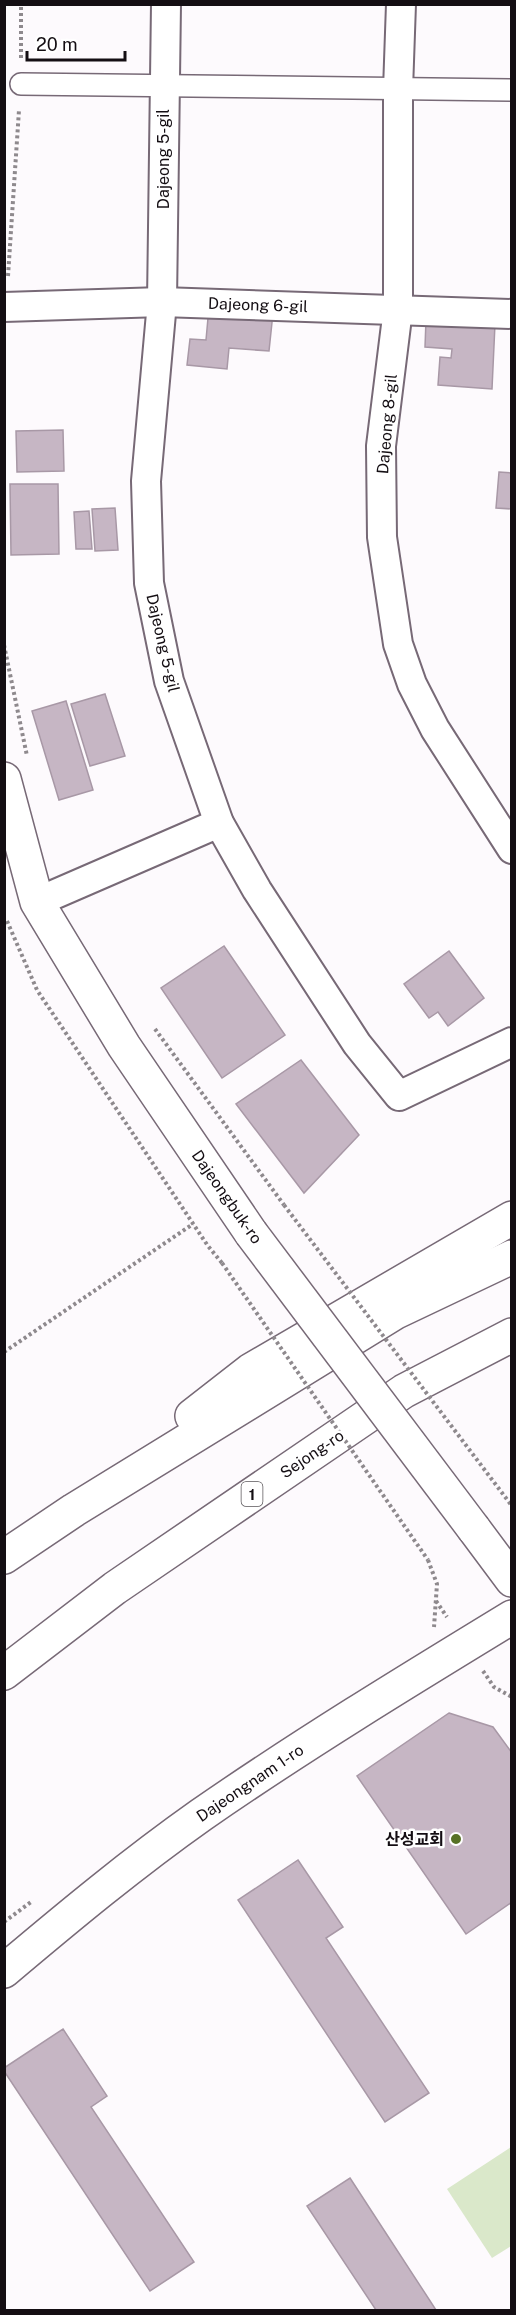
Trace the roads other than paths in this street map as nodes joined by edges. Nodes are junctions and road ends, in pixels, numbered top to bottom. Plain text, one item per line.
1 (166, 4) edge
2 (401, 4) edge
3 (21, 84) road end
4 (164, 87) junction
5 (398, 90) junction
6 (512, 90) edge
7 (162, 302) junction
8 (6, 307) edge
9 (398, 309) junction
10 (512, 314) edge
11 (17, 771) edge
12 (219, 823) junction
13 (512, 849) edge
14 (37, 902) junction
15 (512, 1042) edge
16 (512, 1218) edge
17 (512, 1257) edge
18 (512, 1335) edge
19 (512, 1353) edge
20 (404, 1391) junction
21 (74, 1510) junction
22 (4, 1557) edge
23 (512, 1580) edge
24 (512, 1617) edge
25 (4, 1673) edge
26 (4, 1971) edge

1 - 4 street, Dajeong 5-gil
2 - 5 street, Dajeong 8-gil
3 - 4 street
4 - 5 street
4 - 7 street, Dajeong 5-gil
5 - 6 street
5 - 9 street, Dajeong 8-gil
7 - 8 street, Dajeong 6-gil
7 - 9 street, Dajeong 6-gil
7 - 12 street, Dajeong 5-gil
9 - 10 street, Dajeong 6-gil
9 - 13 street, Dajeong 8-gil
11 - 14 main road, Dajeongbuk-ro
12 - 14 street
12 - 15 street, Dajeong 5-gil
14 - 23 main road, Dajeongbuk-ro, bridge
16 - 21 main road
17 - 21 main road
18 - 20 main road, Sejong-ro / 1
19 - 20 main road
20 - 25 main road, Sejong-ro / 1
21 - 22 main road
24 - 26 main road, Dajeongnam 1-ro

